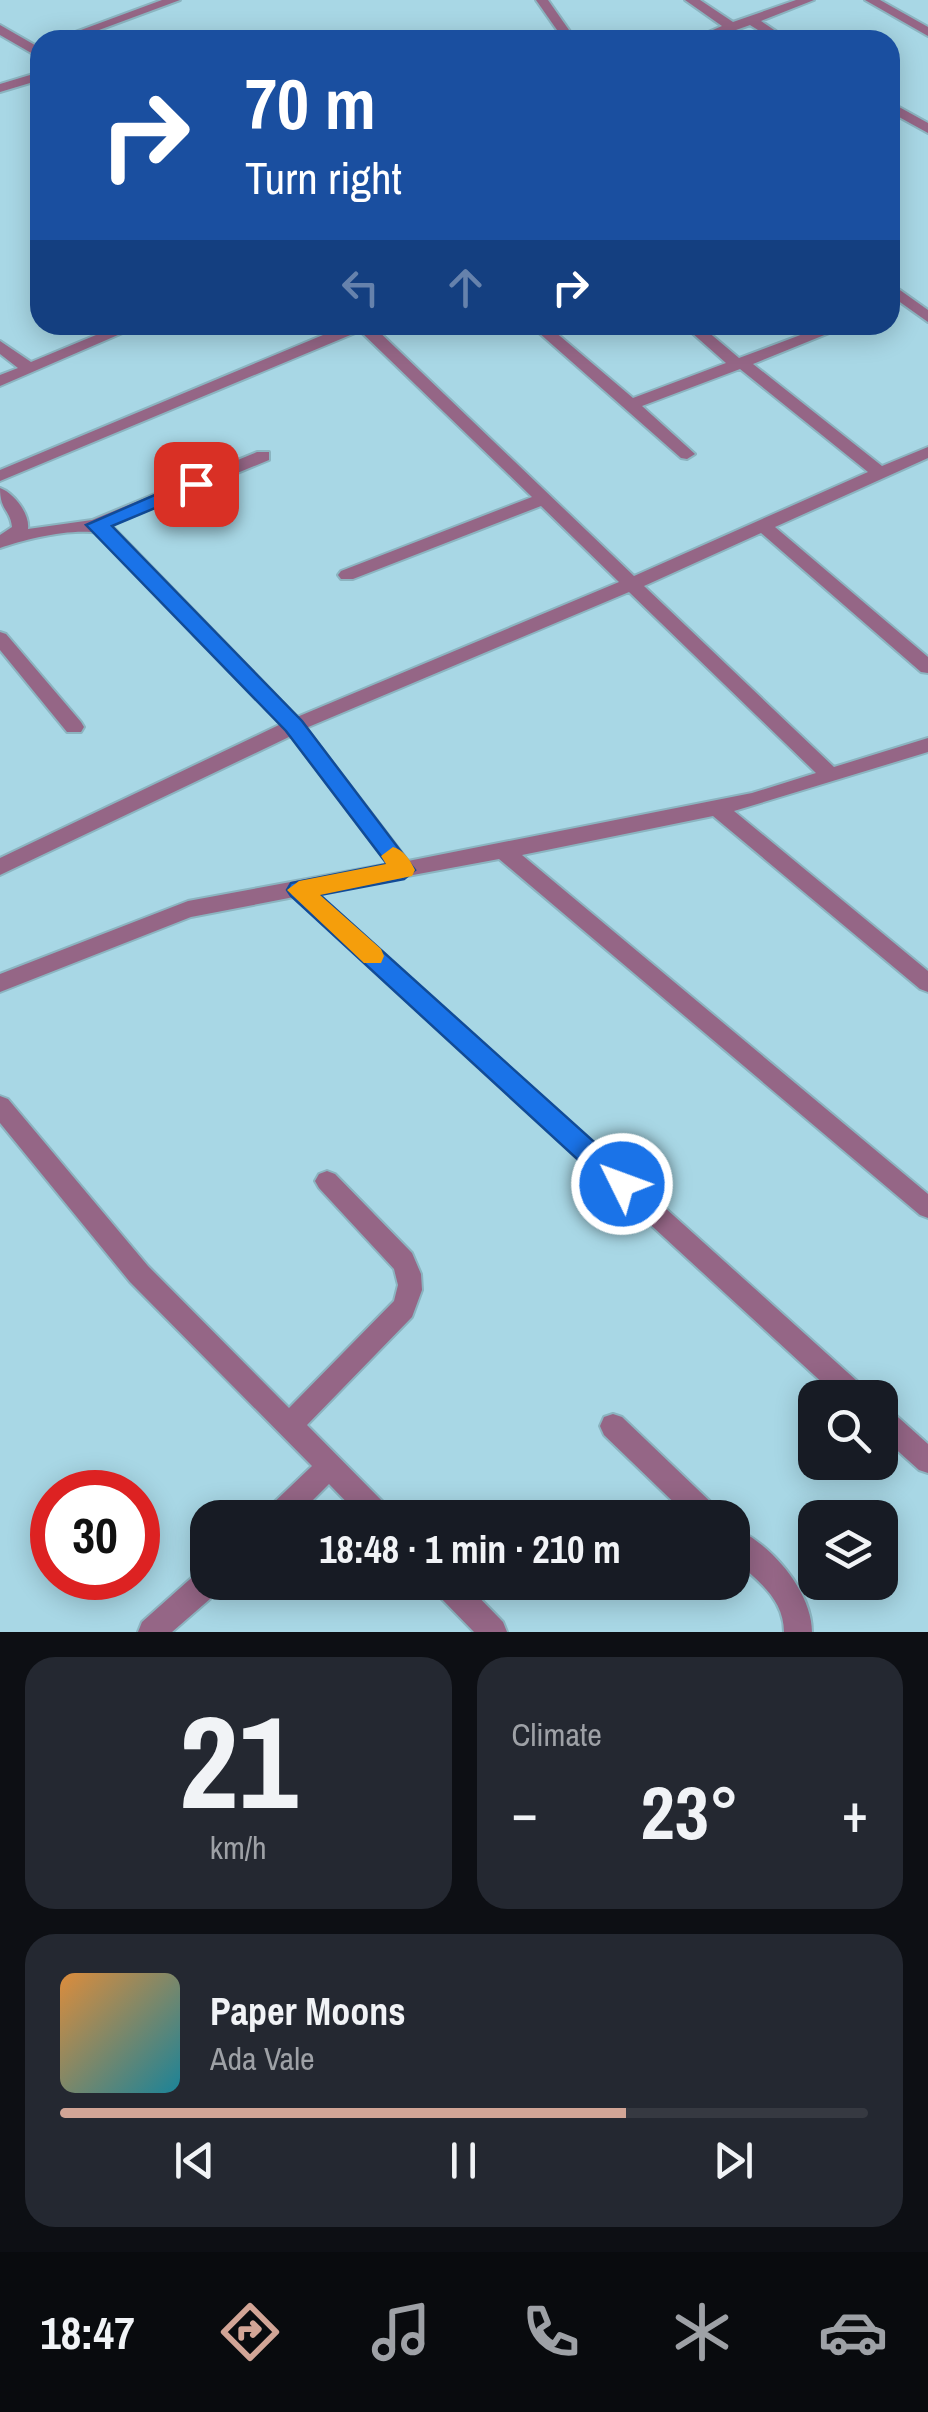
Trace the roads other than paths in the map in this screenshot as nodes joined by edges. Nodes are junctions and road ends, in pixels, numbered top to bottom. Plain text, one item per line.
1 (174, 0) edge
2 (542, 0) edge
3 (690, 0) edge
4 (808, 0) edge
5 (871, 0) edge
6 (148, 4) edge
7 (751, 20) junction
8 (732, 27) junction
9 (0, 28) edge
10 (84, 30) edge
11 (563, 30) edge
12 (724, 30) edge
13 (768, 30) edge
14 (928, 32) edge
15 (30, 45) edge
16 (30, 79) edge
17 (0, 88) edge
18 (900, 112) edge
19 (926, 126) edge
20 (900, 304) edge
21 (928, 317) edge
22 (110, 335) edge
23 (337, 335) edge
24 (372, 335) edge
25 (549, 335) edge
26 (704, 335) edge
27 (815, 335) edge
28 (0, 346) edge
29 (740, 364) junction
30 (29, 370) junction
31 (0, 381) edge
32 (630, 406) junction
33 (928, 452) edge
34 (686, 454) dead end
35 (262, 456) dead end
36 (880, 474) junction
37 (0, 476) edge
38 (0, 494) edge
39 (543, 498) junction
40 (96, 525) junction
41 (763, 526) junction
42 (8, 538) edge
43 (346, 574) dead end
44 (632, 584) junction
45 (0, 638) edge
46 (928, 667) edge
47 (294, 726) junction
48 (74, 727) dead end
49 (926, 749) edge
50 (831, 776) junction
51 (717, 808) junction
52 (504, 851) junction
53 (0, 867) edge
54 (404, 870) junction
55 (299, 890) junction
56 (0, 983) edge
57 (928, 983) edge
58 (0, 1106) edge
59 (327, 1180) dead end
60 (928, 1208) edge
61 (838, 1380) edge
62 (290, 1425) junction
63 (613, 1426) dead end
64 (898, 1434) edge
65 (928, 1462) edge
66 (330, 1466) junction
67 (295, 1500) edge
68 (363, 1500) edge
69 (690, 1500) edge
70 (750, 1557) edge
71 (190, 1598) edge
72 (462, 1600) edge
73 (152, 1632) edge
74 (493, 1632) edge
75 (798, 1632) edge

1 - 6 street
2 - 11 street
3 - 8 street
4 - 7 street
5 - 14 street
6 - 10 street
7 - 8 street
7 - 13 street
8 - 12 street
9 - 15 street
16 - 17 street
18 - 19 street
20 - 21 street
22 - 30 street
23 - 37 street
24 - 39 street
25 - 32 street
26 - 29 street
27 - 29 street
28 - 30 street
29 - 32 street
29 - 36 street
30 - 31 street
32 - 34 street
33 - 36 street
35 - 40 street
36 - 41 street
38 - 42 street
39 - 43 street
39 - 44 street
40 - 42 street
40 - 47 street
41 - 44 street
41 - 46 street
44 - 47 street
44 - 50 street
45 - 48 street
47 - 53 street
47 - 54 street
49 - 50 street
50 - 51 street
51 - 52 street
51 - 57 street
52 - 54 street
52 - 60 street
54 - 55 street
55 - 56 street
55 - 61 street
58 - 62 street
59 - 62 street
62 - 66 street
63 - 69 street
64 - 65 street
66 - 67 street
66 - 68 street
70 - 75 street
71 - 73 street
72 - 74 street

